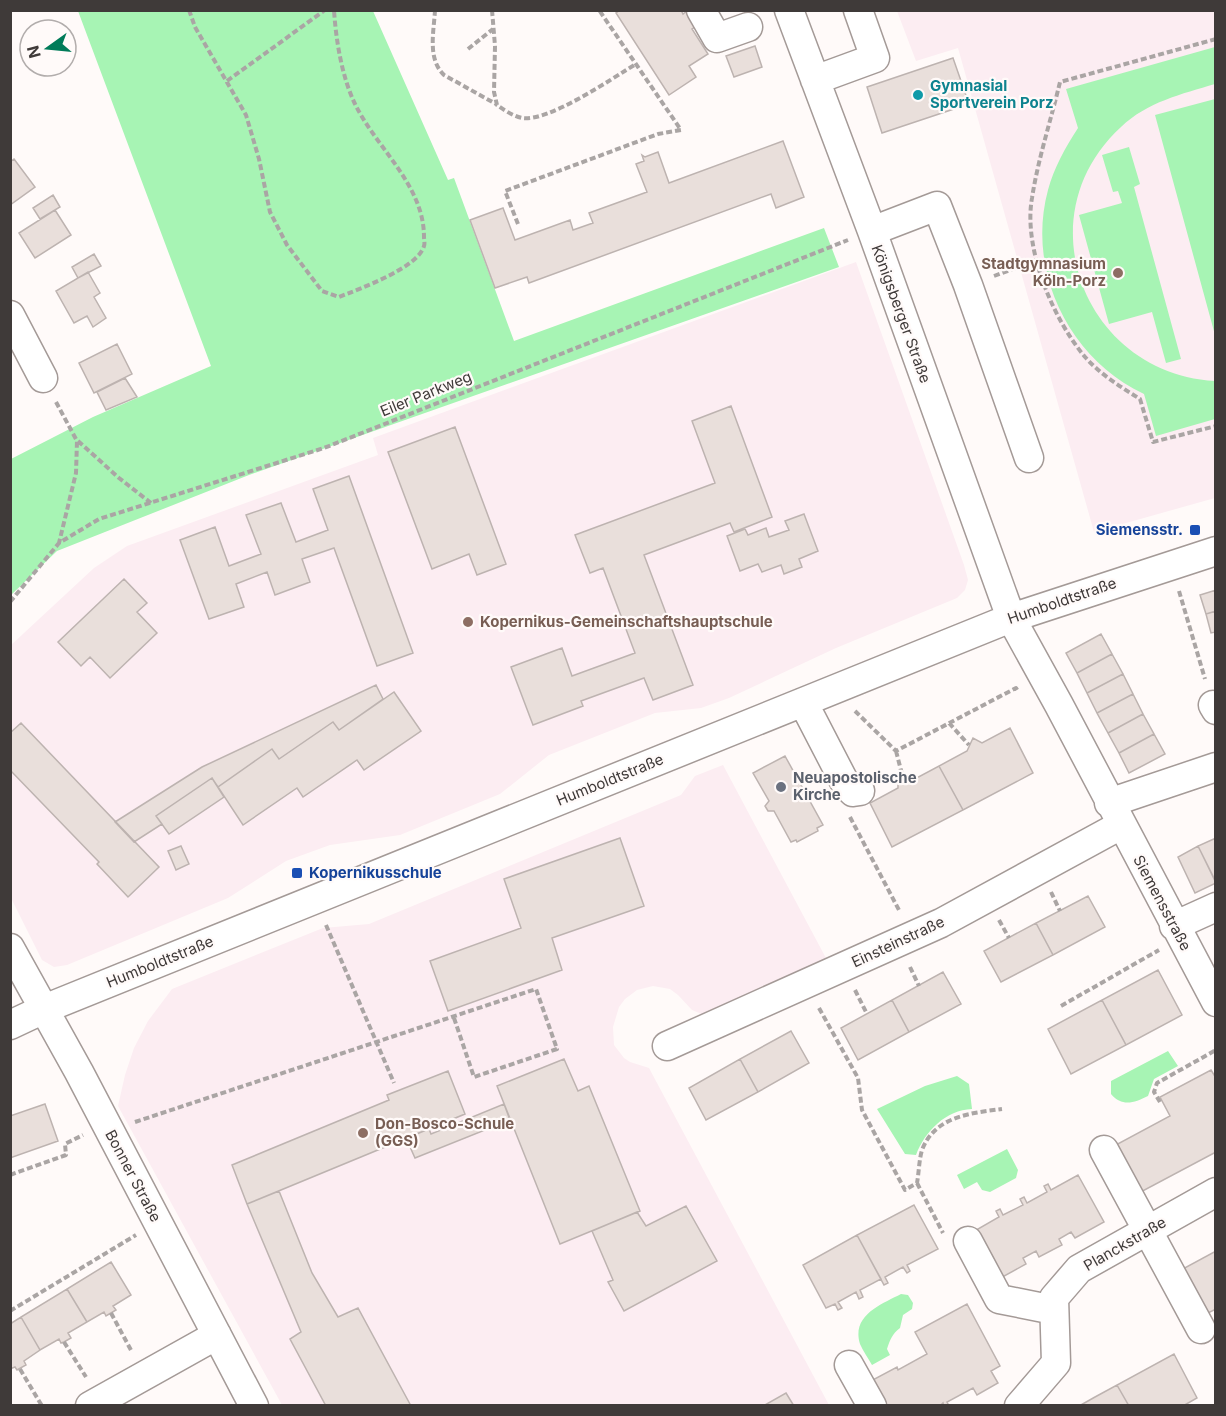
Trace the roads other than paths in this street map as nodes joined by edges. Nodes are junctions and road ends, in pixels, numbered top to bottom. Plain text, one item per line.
1 (701, 10) edge
2 (789, 10) edge
3 (858, 10) edge
4 (748, 27) dead end
5 (815, 80) junction
6 (872, 231) junction
7 (10, 315) edge
8 (43, 378) road end
9 (1029, 458) dead end
10 (1215, 551) edge
11 (1011, 618) junction
12 (802, 702) junction
13 (1215, 767) edge
14 (853, 800) road end
15 (1115, 814) junction
16 (1215, 907) edge
17 (1178, 932) junction
18 (10, 948) edge
19 (1215, 1002) edge
20 (45, 1008) junction
21 (10, 1024) edge
22 (667, 1046) dead end
23 (1104, 1150) dead end
24 (1215, 1192) edge
25 (1148, 1231) junction
26 (968, 1241) dead end
27 (1054, 1310) junction
28 (1201, 1329) dead end
29 (217, 1335) junction
30 (849, 1365) dead end
31 (1034, 1399) edge
32 (95, 1403) edge
33 (254, 1406) edge
34 (872, 1406) edge

1 - 4 street
2 - 5 street, Königsberger Straße
3 - 5 street
5 - 6 street, Königsberger Straße
6 - 9 street
6 - 11 street, Königsberger Straße
7 - 8 street
10 - 11 street, Humboldtstraße
11 - 12 street, Humboldtstraße
11 - 15 street, Siemensstraße
12 - 14 street
12 - 20 street, Humboldtstraße
13 - 15 street
15 - 17 street, Siemensstraße
15 - 22 street, Einsteinstraße
16 - 17 street
17 - 19 street, Siemensstraße
18 - 20 street, Bonner Straße
20 - 21 street, Humboldtstraße
20 - 29 street, Bonner Straße
23 - 25 street
24 - 25 street, Planckstraße
25 - 27 street, Planckstraße
25 - 28 street
26 - 27 street
27 - 31 street, Planckstraße
29 - 32 street
29 - 33 street, Bonner Straße
30 - 34 street

